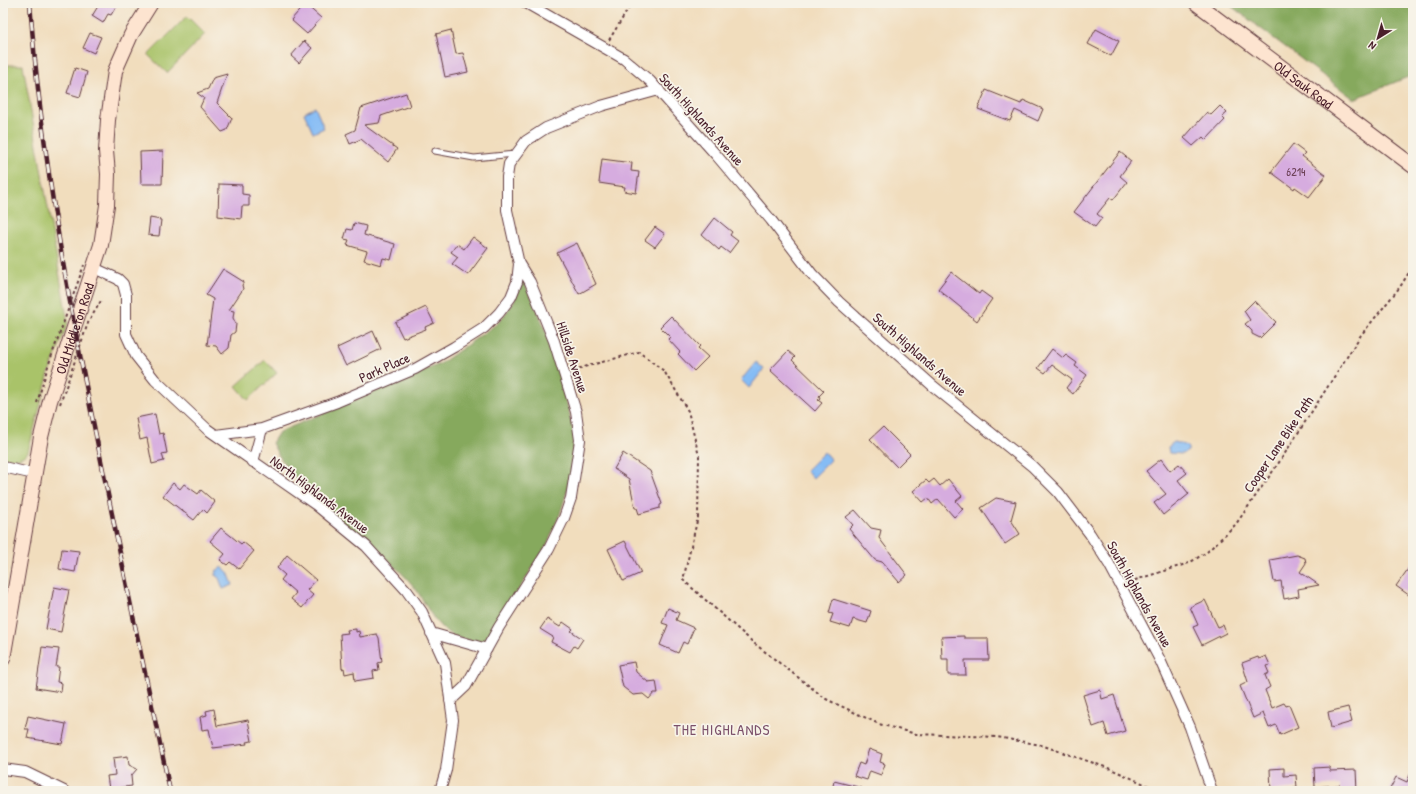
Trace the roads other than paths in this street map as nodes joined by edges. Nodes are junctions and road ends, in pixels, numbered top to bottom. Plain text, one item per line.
1 (152, 3) edge
2 (526, 3) edge
3 (1196, 3) edge
4 (659, 90) junction
5 (436, 151) dead end
6 (516, 154) junction
7 (1413, 166) edge
8 (519, 264) junction
9 (89, 266) junction
10 (262, 429) junction
11 (216, 435) junction
12 (253, 462) junction
13 (3, 467) edge
14 (34, 474) junction
15 (431, 633) junction
16 (487, 649) junction
17 (3, 659) edge
18 (450, 702) junction
19 (3, 768) edge
20 (64, 791) edge
21 (440, 791) edge
22 (1212, 791) edge

1 - 9 street, Old Middleton Road
2 - 4 street, South Highlands Avenue
3 - 7 street, Old Sauk Road
4 - 6 street, Hillside Avenue
4 - 22 street, South Highlands Avenue
5 - 6 lane
6 - 8 street, Hillside Avenue
8 - 10 street, Park Place
8 - 16 street, Hillside Avenue
9 - 11 street, North Highlands Avenue
9 - 14 street, Old Middleton Road
10 - 11 street, Park Place
10 - 12 street
11 - 12 street, North Highlands Avenue
12 - 15 street, North Highlands Avenue
13 - 14 street
14 - 17 street, Old Middleton Road
15 - 16 street
15 - 18 street, North Highlands Avenue
16 - 18 street, Hillside Avenue
18 - 21 street, North Highlands Avenue
19 - 20 street

